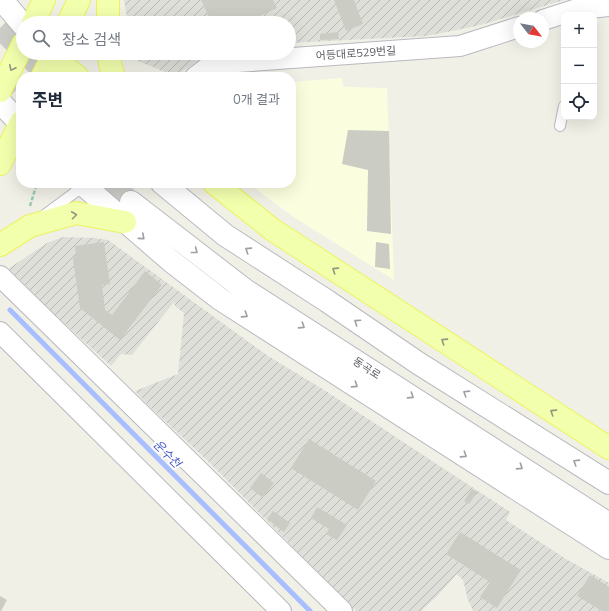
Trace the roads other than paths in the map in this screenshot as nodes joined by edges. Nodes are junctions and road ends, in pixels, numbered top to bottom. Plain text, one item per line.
1 (2, 0) edge
2 (44, 0) edge
3 (79, 0) edge
4 (108, 0) edge
5 (609, 6) edge
6 (574, 12) edge
7 (561, 15) edge
8 (36, 16) edge
9 (71, 16) edge
10 (108, 16) edge
11 (16, 17) edge
12 (549, 18) edge
13 (513, 29) edge
14 (16, 58) edge
15 (296, 58) edge
16 (49, 60) edge
17 (59, 60) edge
18 (110, 60) edge
19 (265, 60) edge
20 (44, 72) edge
21 (72, 72) edge
22 (112, 72) edge
23 (202, 72) edge
24 (0, 91) edge
25 (0, 102) edge
26 (16, 119) edge
27 (561, 120) edge
28 (560, 126) dead end
29 (16, 134) edge
30 (0, 164) edge
31 (78, 188) edge
32 (90, 188) edge
33 (168, 188) edge
34 (220, 188) edge
35 (128, 212) junction
36 (30, 218) junction
37 (0, 245) edge
38 (0, 276) edge
39 (0, 332) edge
40 (609, 448) edge
41 (609, 483) edge
42 (609, 524) edge
43 (609, 548) edge
44 (281, 611) edge
45 (342, 611) edge

1 - 11 main road
2 - 8 main road
3 - 9 main road
4 - 10 main road
5 - 6 street
7 - 12 street
13 - 15 street, 어등대로529번길
14 -> 24 main road
16 - 20 main road
17 - 21 main road
18 - 22 main road
19 - 23 street, 어등대로529번길
25 - 26 main road
27 - 28 lane
29 - 30 main road
31 - 36 lane
32 - 35 main road
41 -> 33 main road
40 -> 34 main road
36 -> 35 main road
35 -> 42 main road, 동곡로
35 -> 43 main road
36 - 37 main road
38 - 45 street
39 - 44 street

